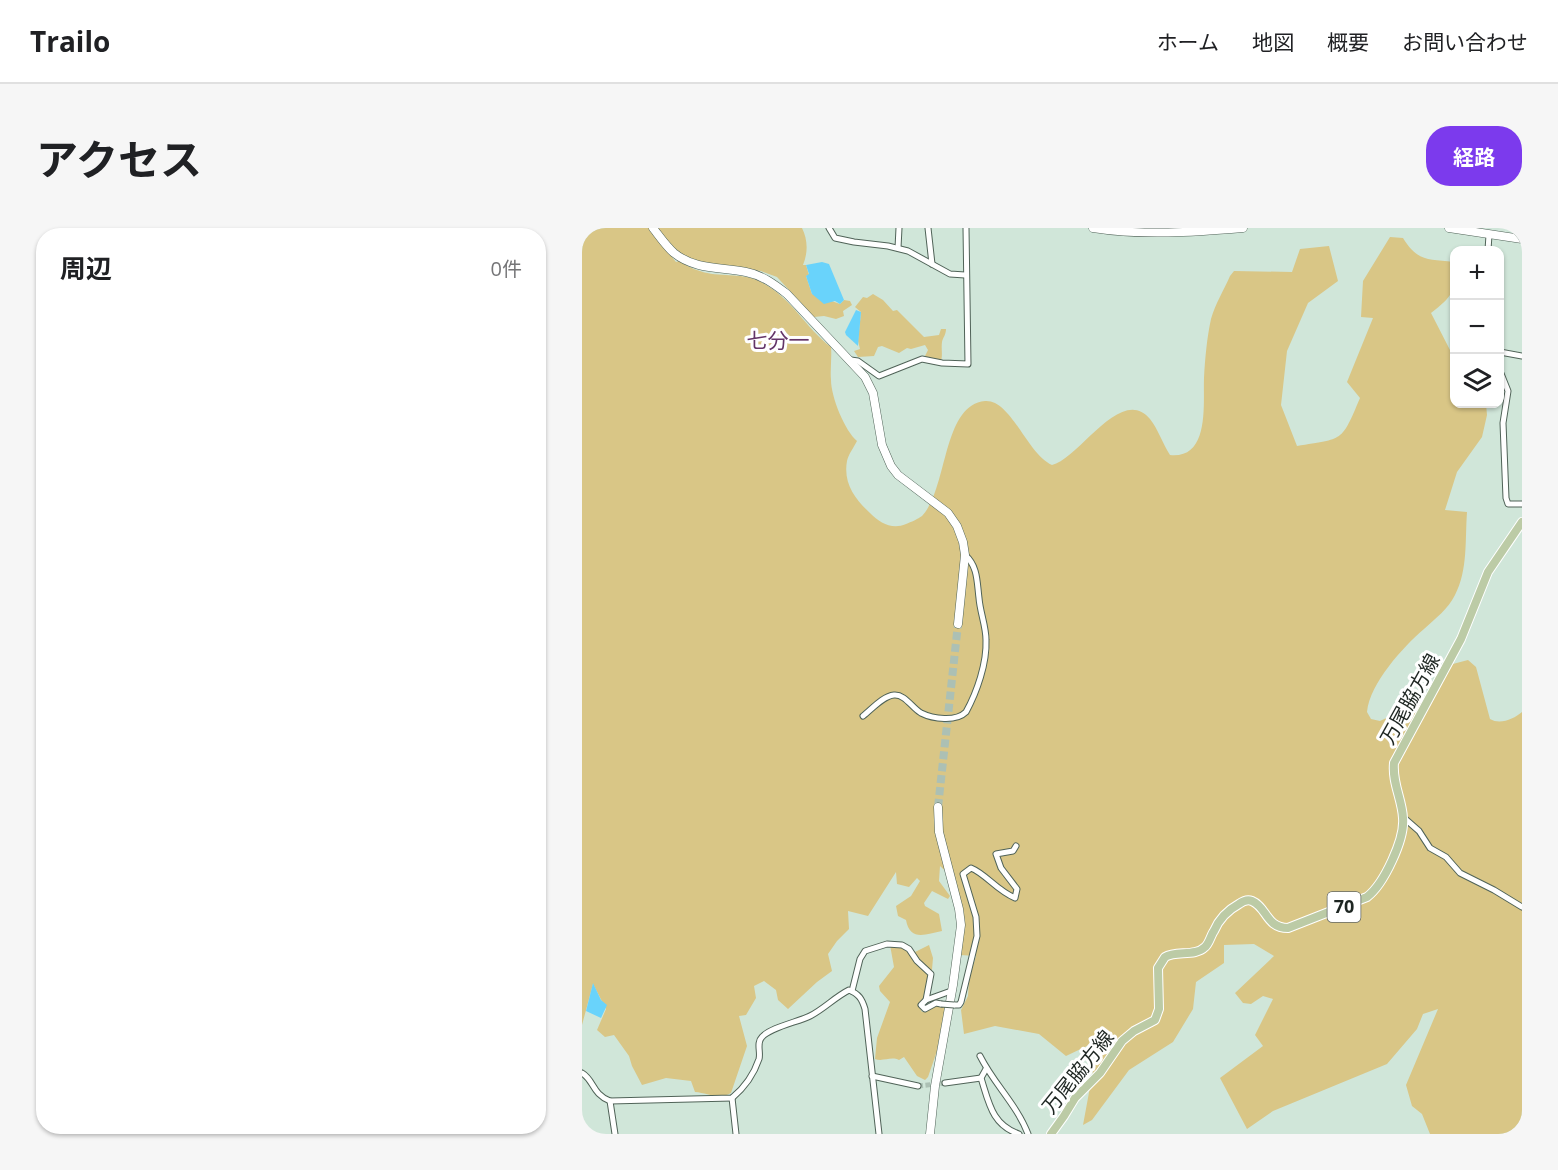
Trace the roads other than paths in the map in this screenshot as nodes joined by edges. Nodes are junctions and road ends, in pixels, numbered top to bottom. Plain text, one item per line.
1 (653, 228) edge
2 (829, 228) edge
3 (899, 228) edge
4 (928, 228) edge
5 (966, 228) edge
6 (1093, 228) edge
7 (1241, 228) edge
8 (1449, 228) edge
9 (1489, 234) junction
10 (1522, 239) edge
11 (1488, 246) edge
12 (898, 248) junction
13 (932, 264) junction
14 (965, 275) junction
15 (1504, 353) edge
16 (1522, 356) edge
17 (851, 360) junction
18 (1504, 382) edge
19 (1522, 504) edge
20 (1522, 522) edge
21 (966, 555) junction
22 (958, 624) tunnel mouth
23 (863, 716) dead end
24 (938, 807) tunnel mouth
25 (1404, 817) junction
26 (1016, 846) dead end
27 (1522, 907) edge
28 (852, 991) junction
29 (951, 991) junction
30 (926, 1000) junction
31 (980, 1056) dead end
32 (986, 1069) junction
33 (582, 1073) edge
34 (872, 1076) junction
35 (981, 1078) junction
36 (945, 1083) tunnel mouth
37 (918, 1086) tunnel mouth
38 (732, 1098) junction
39 (610, 1101) junction
40 (615, 1134) edge
41 (736, 1134) edge
42 (879, 1134) edge
43 (930, 1134) edge
44 (1019, 1134) edge
45 (1028, 1134) edge
46 (1051, 1134) edge

1 - 17 street
2 - 12 street
3 - 12 street
4 - 13 street
5 - 14 street
6 - 7 street
8 - 9 street
9 - 10 street
9 - 11 street
12 - 13 street
13 - 14 street
14 - 17 street
15 - 16 street
17 - 21 street
18 - 19 street
20 - 25 main road, 万尾脇方線 / 70
21 - 22 street
21 - 23 street
24 - 29 street
25 - 27 street
25 - 46 main road, 万尾脇方線 / 70
26 - 30 street, bridge
28 - 30 street
28 - 34 street
28 - 38 street
29 - 30 street
29 - 43 street
31 - 32 street
32 - 35 street
32 - 45 street
33 - 39 street
34 - 37 street
34 - 42 street
35 - 36 street
35 - 44 street
38 - 39 street
38 - 41 street
39 - 40 street

